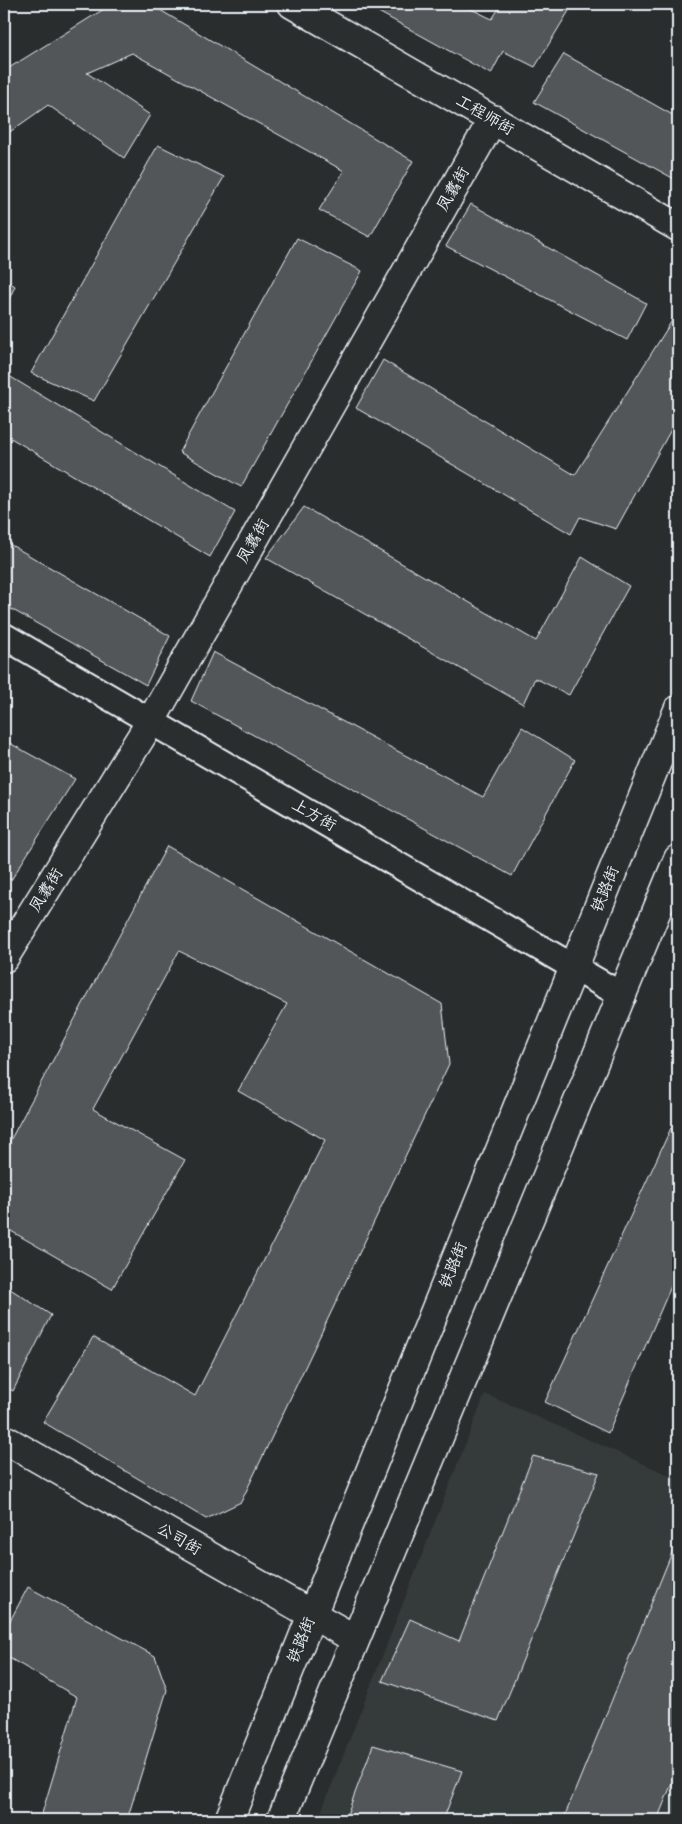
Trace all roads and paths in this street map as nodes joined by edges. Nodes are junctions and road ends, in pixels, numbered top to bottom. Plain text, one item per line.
1 (292, 4) edge
2 (493, 119) junction
3 (678, 227) edge
4 (4, 636) edge
5 (678, 710) edge
6 (151, 721) junction
7 (678, 859) edge
8 (4, 958) edge
9 (574, 967) junction
10 (623, 996) junction
11 (4, 1439) edge
12 (312, 1614) junction
13 (355, 1639) junction
14 (229, 1820) edge
15 (281, 1820) edge

1 - 2 main road, 工程师街
2 - 3 main road, 工程师街
2 - 6 main road, 凤翥街
4 - 6 street, 上方街
5 - 9 main road, 铁路街
6 - 8 main road, 凤翥街
6 - 9 street, 上方街
7 - 10 main road
9 - 10 street, 上方街
9 - 12 main road, 铁路街
10 - 13 main road
11 - 12 main road, 公司街
12 - 13 main road, 公司街
12 - 14 main road, 铁路街
13 - 15 main road

